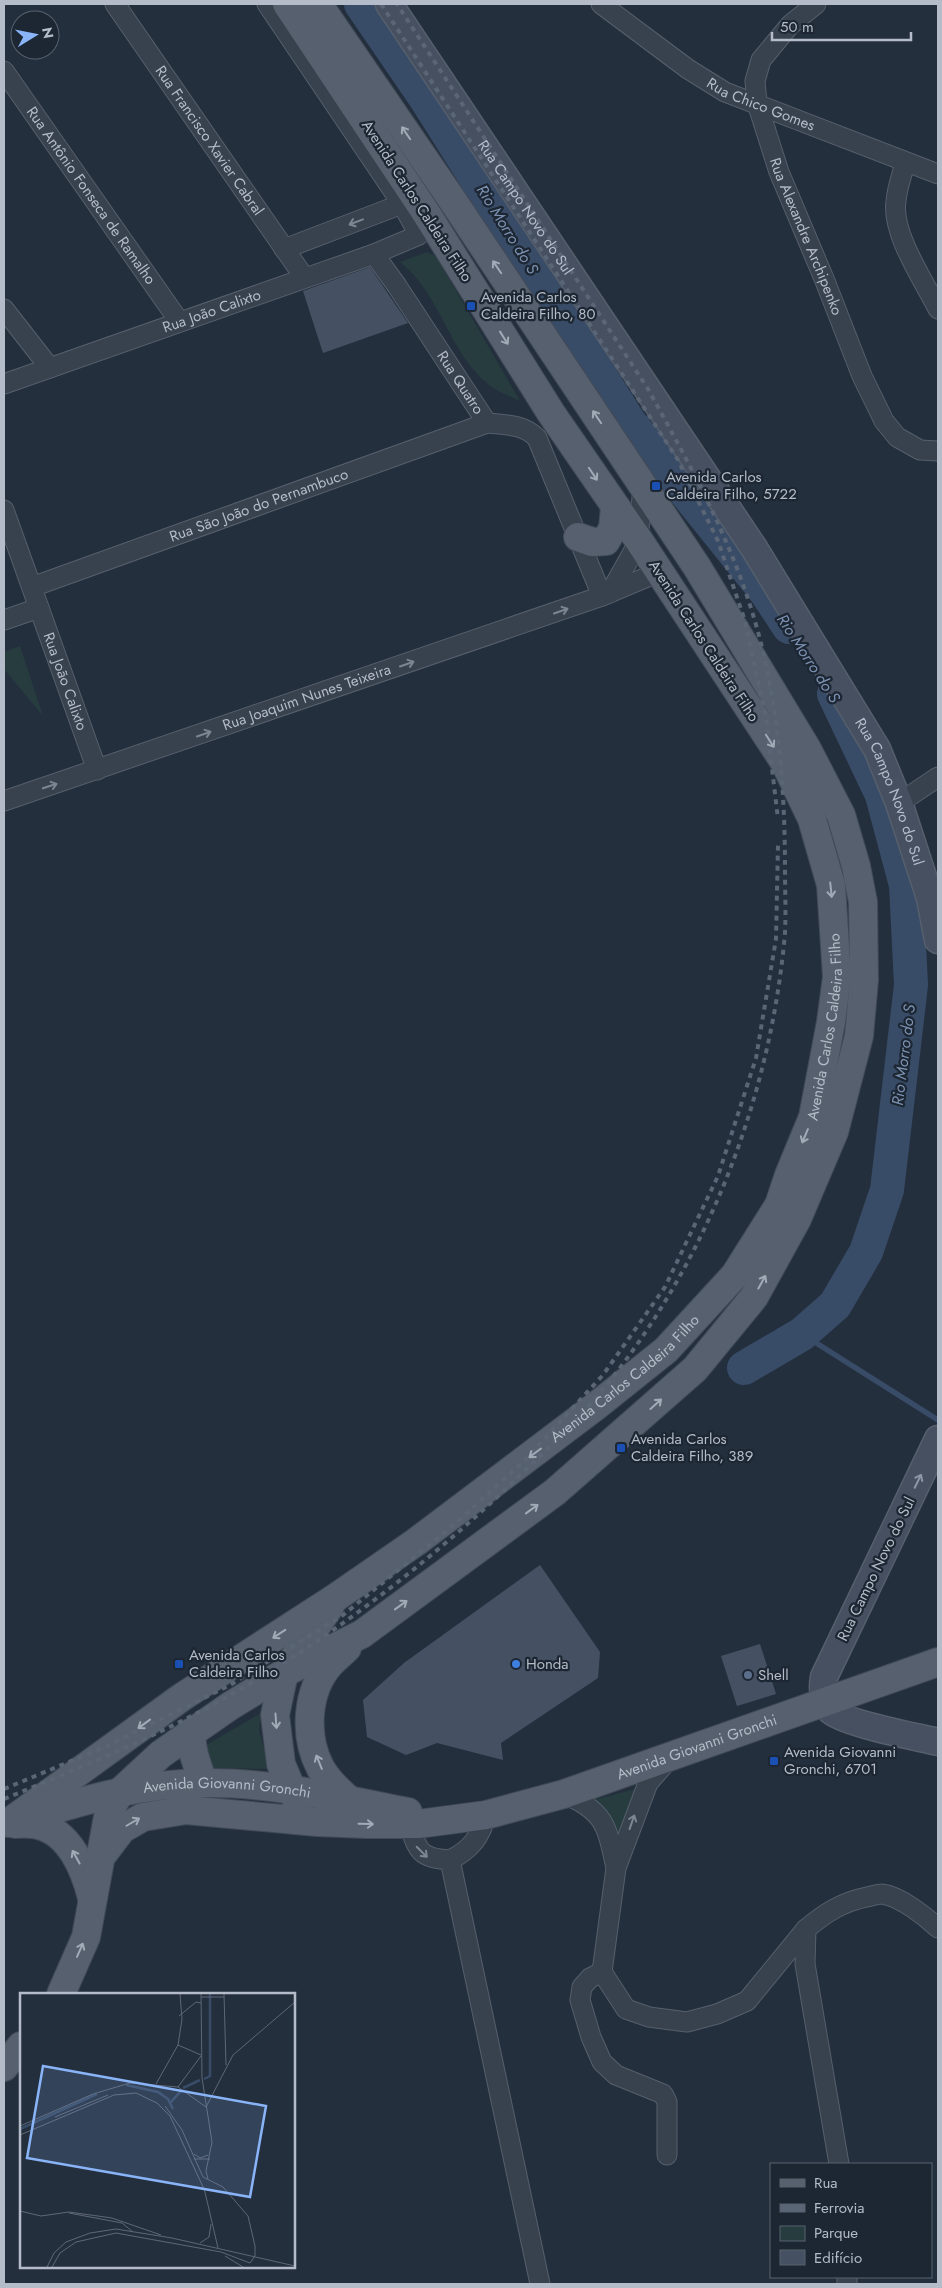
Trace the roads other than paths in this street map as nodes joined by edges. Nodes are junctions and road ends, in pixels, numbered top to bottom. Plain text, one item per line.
1 (115, 4) edge
2 (267, 4) edge
3 (287, 4) edge
4 (318, 4) edge
5 (389, 4) edge
6 (601, 4) edge
7 (816, 4) edge
8 (4, 71) edge
9 (757, 103) junction
10 (905, 163) junction
11 (938, 174) edge
12 (402, 204) junction
13 (284, 250) junction
14 (374, 254) junction
15 (304, 277) junction
16 (4, 309) edge
17 (938, 309) edge
18 (179, 322) junction
19 (50, 368) junction
20 (4, 384) edge
21 (487, 423) junction
22 (938, 451) edge
23 (643, 487) junction
24 (616, 507) junction
25 (4, 510) edge
26 (578, 537) junction
27 (638, 539) junction
28 (659, 572) junction
29 (32, 588) junction
30 (606, 595) junction
31 (39, 608) junction
32 (4, 620) edge
33 (97, 770) junction
34 (938, 777) edge
35 (4, 802) edge
36 (899, 803) junction
37 (938, 940) edge
38 (938, 1439) edge
39 (334, 1598) junction
40 (362, 1634) junction
41 (938, 1662) edge
42 (284, 1673) junction
43 (824, 1700) junction
44 (190, 1732) junction
45 (938, 1742) edge
46 (672, 1756) junction
47 (203, 1783) junction
48 (292, 1790) junction
49 (121, 1791) junction
50 (564, 1794) junction
51 (348, 1800) junction
52 (486, 1815) junction
53 (454, 1819) junction
54 (317, 1822) junction
55 (6, 1824) edge
56 (408, 1824) junction
57 (100, 1858) junction
58 (450, 1860) junction
59 (616, 1868) junction
60 (93, 1902) junction
61 (938, 1928) edge
62 (806, 1929) junction
63 (602, 1972) junction
64 (61, 1993) edge
65 (20, 2047) edge
66 (4, 2067) edge
67 (667, 2155) dead end
68 (839, 2163) edge
69 (540, 2284) edge

1 - 13 street, Rua Francisco Xavier Cabral
2 - 12 street
3 -> 24 main road, Avenida Carlos Caldeira Filho
23 -> 4 main road, Avenida Carlos Caldeira Filho
5 - 36 street, Rua Campo Novo do Sul
6 - 9 street, Rua Chico Gomes
7 - 9 street, Rua Alexandre Archipenko
8 - 18 street, Rua Antônio Fonseca de Ramalho
9 - 10 street, Rua Chico Gomes
9 - 22 street, Rua Alexandre Archipenko
10 - 11 street, Rua Chico Gomes
10 - 17 street
12 -> 13 street
12 - 14 street, Rua João Calixto
13 - 15 street, Rua Francisco Xavier Cabral
14 - 15 street, Rua João Calixto
14 - 21 street, Rua Quatro
15 - 18 street, Rua João Calixto
16 - 19 street
18 - 19 street, Rua João Calixto
19 - 20 street, Rua João Calixto
21 - 26 street, Rua Quatro
21 - 29 street, Rua São João do Pernambuco
23 - 27 street
40 -> 23 main road, Avenida Carlos Caldeira Filho
24 - 26 main road
24 - 27 main road, Avenida Carlos Caldeira Filho
25 - 29 street, Rua João Calixto
26 - 30 street, Rua Quatro
27 - 28 main road, Avenida Carlos Caldeira Filho
27 - 30 street
28 - 30 street, Rua Joaquim Nunes Teixeira
28 -> 39 main road, Avenida Carlos Caldeira Filho
29 - 31 street, Rua João Calixto
33 -> 30 street, Rua Joaquim Nunes Teixeira
31 - 32 street
31 - 33 street, Rua João Calixto
35 -> 33 street, Rua Joaquim Nunes Teixeira
34 - 36 street
36 - 37 street, Rua Campo Novo do Sul
43 -> 38 street, Rua Campo Novo do Sul
39 - 42 main road
39 -> 55 main road, Avenida Carlos Caldeira Filho
40 - 42 main road, Avenida Carlos Caldeira Filho
51 -> 40 main road
41 - 43 main road, Avenida Giovanni Gronchi
42 - 44 main road, Avenida Carlos Caldeira Filho
42 -> 48 main road
43 - 45 street
43 - 46 main road, Avenida Giovanni Gronchi
44 - 47 main road
44 - 49 main road, Avenida Carlos Caldeira Filho
46 - 50 main road, Avenida Giovanni Gronchi
59 -> 46 street
47 - 48 main road, Avenida Giovanni Gronchi
47 - 49 main road, Avenida Giovanni Gronchi
48 - 51 main road, Avenida Giovanni Gronchi
48 - 54 main road
49 - 55 main road, Avenida Giovanni Gronchi
49 - 57 main road
50 - 52 main road, Avenida Giovanni Gronchi
50 - 59 street
51 - 53 main road, Avenida Giovanni Gronchi
52 - 53 main road, Avenida Giovanni Gronchi
52 - 58 street
53 - 56 main road, Avenida Giovanni Gronchi
54 -> 56 main road, Avenida Giovanni Gronchi
57 -> 54 main road, Avenida Giovanni Gronchi
60 -> 55 main road
56 -> 58 street
57 - 60 main road
58 - 69 street
59 - 63 street
64 -> 60 main road
61 - 62 street
62 - 63 street
62 - 68 street
63 - 67 street
65 - 66 main road

